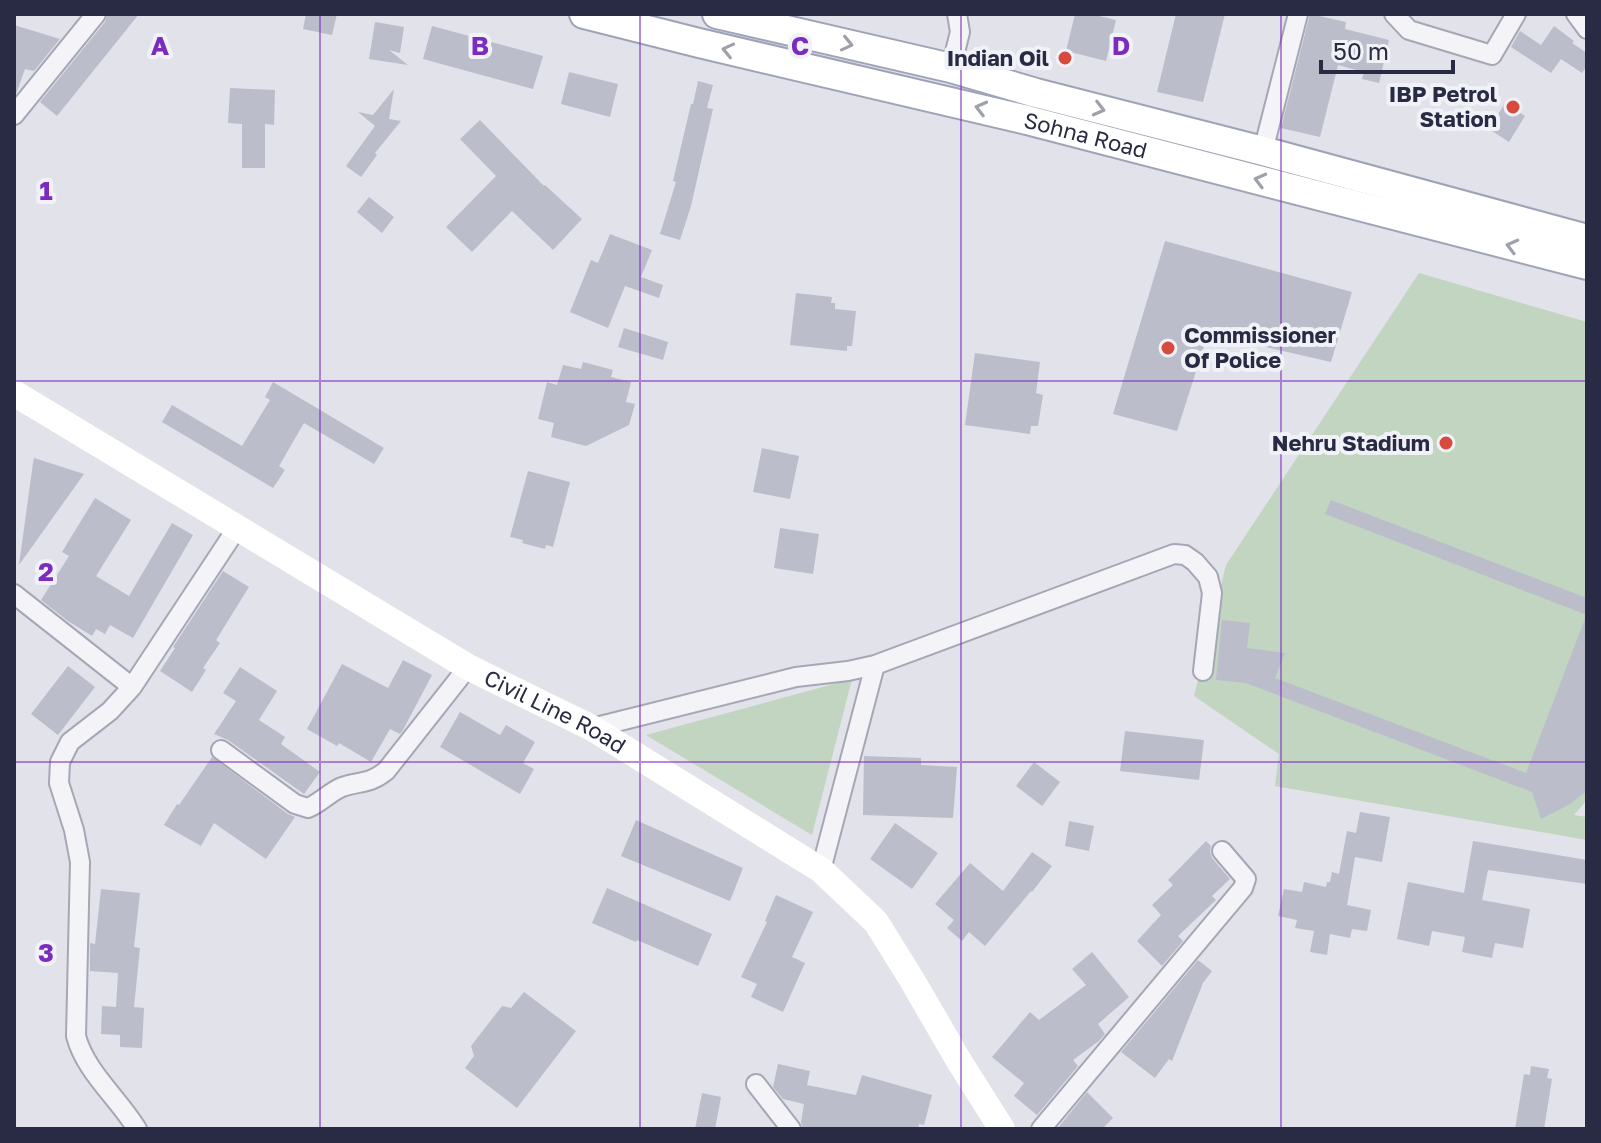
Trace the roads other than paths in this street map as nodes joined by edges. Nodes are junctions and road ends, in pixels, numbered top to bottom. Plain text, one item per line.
1 (96, 14) edge
2 (584, 14) edge
3 (717, 14) edge
4 (957, 14) edge
5 (1298, 14) edge
6 (1394, 14) edge
7 (1516, 14) edge
8 (1576, 14) edge
9 (1587, 29) edge
10 (951, 68) junction
11 (14, 115) edge
12 (1263, 151) junction
13 (1387, 199) junction
14 (1586, 243) edge
15 (14, 393) edge
16 (237, 528) junction
17 (14, 594) edge
18 (875, 665) junction
19 (468, 667) junction
20 (1203, 671) dead end
21 (132, 687) junction
22 (592, 728) junction
23 (221, 750) dead end
24 (1222, 851) dead end
25 (821, 870) junction
26 (756, 1084) dead end
27 (137, 1129) edge
28 (791, 1129) edge
29 (1002, 1129) edge
30 (1041, 1129) edge

1 - 11 street
13 -> 2 main road, Sohna Road
3 -> 10 main road, Sohna Road
4 - 10 street
5 - 12 street
6 - 7 street
8 - 9 street
10 -> 12 main road, Sohna Road
12 - 13 main road, Sohna Road
13 - 14 main road, Sohna Road
15 - 16 street, Civil Line Road
16 - 19 street, Civil Line Road
16 - 21 street
17 - 21 street
18 - 20 street
18 - 22 street
18 - 25 street
19 - 22 street, Civil Line Road
19 - 23 street
21 - 27 street
22 - 25 street, Civil Line Road
24 - 30 street
25 - 29 street, Civil Line Road
26 - 28 street

